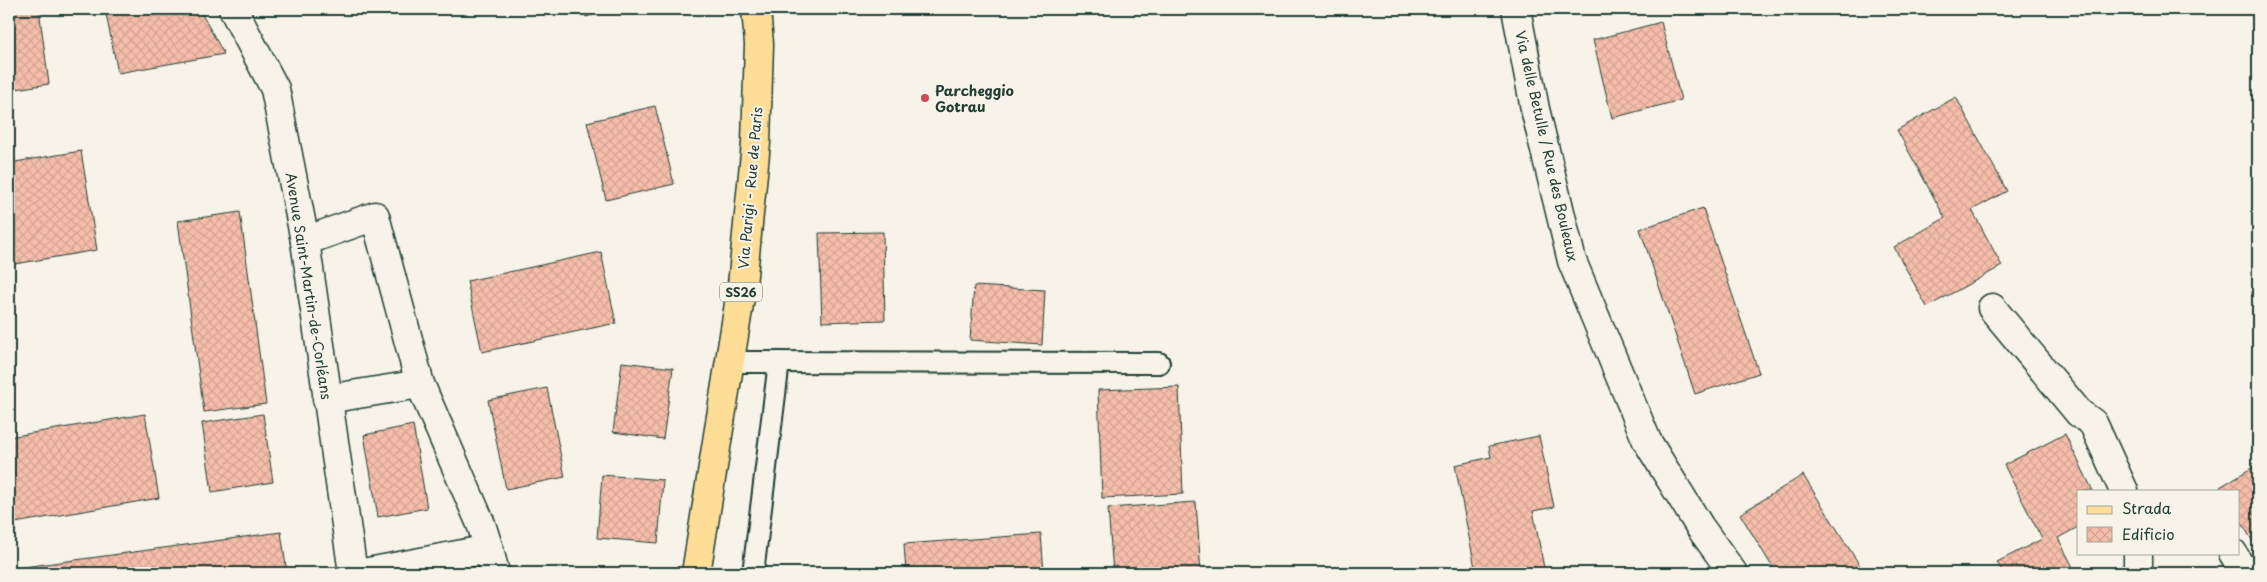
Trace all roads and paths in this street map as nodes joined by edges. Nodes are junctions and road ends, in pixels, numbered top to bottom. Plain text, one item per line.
1 (233, 9) edge
2 (756, 9) edge
3 (1516, 9) edge
4 (304, 241) junction
5 (1992, 308) dead end
6 (731, 362) junction
7 (779, 362) junction
8 (1159, 364) dead end
9 (420, 384) junction
10 (327, 399) junction
11 (2124, 490) edge
12 (488, 549) edge
13 (2138, 554) edge
14 (2234, 554) edge
15 (419, 567) edge
16 (353, 573) edge
17 (363, 573) edge
18 (696, 573) edge
19 (753, 573) edge
20 (1733, 573) edge
21 (2138, 573) edge
22 (2244, 573) edge

1 - 4 street, Avenue Saint-Martin-de-Corléans
2 - 6 main road, Via Parigi - Rue de Paris / SS26
3 - 20 street, Via delle Betulle / Rue des Bouleaux
4 - 9 street
4 - 10 street, Avenue Saint-Martin-de-Corléans
5 - 11 street
6 - 7 lane
6 - 18 main road, Via Parigi - Rue de Paris / SS26
7 - 8 lane
7 - 19 lane
9 - 10 street
9 - 12 street
10 - 16 street, Avenue Saint-Martin-de-Corléans
12 - 15 street
13 - 21 street
14 - 22 street
15 - 17 street

